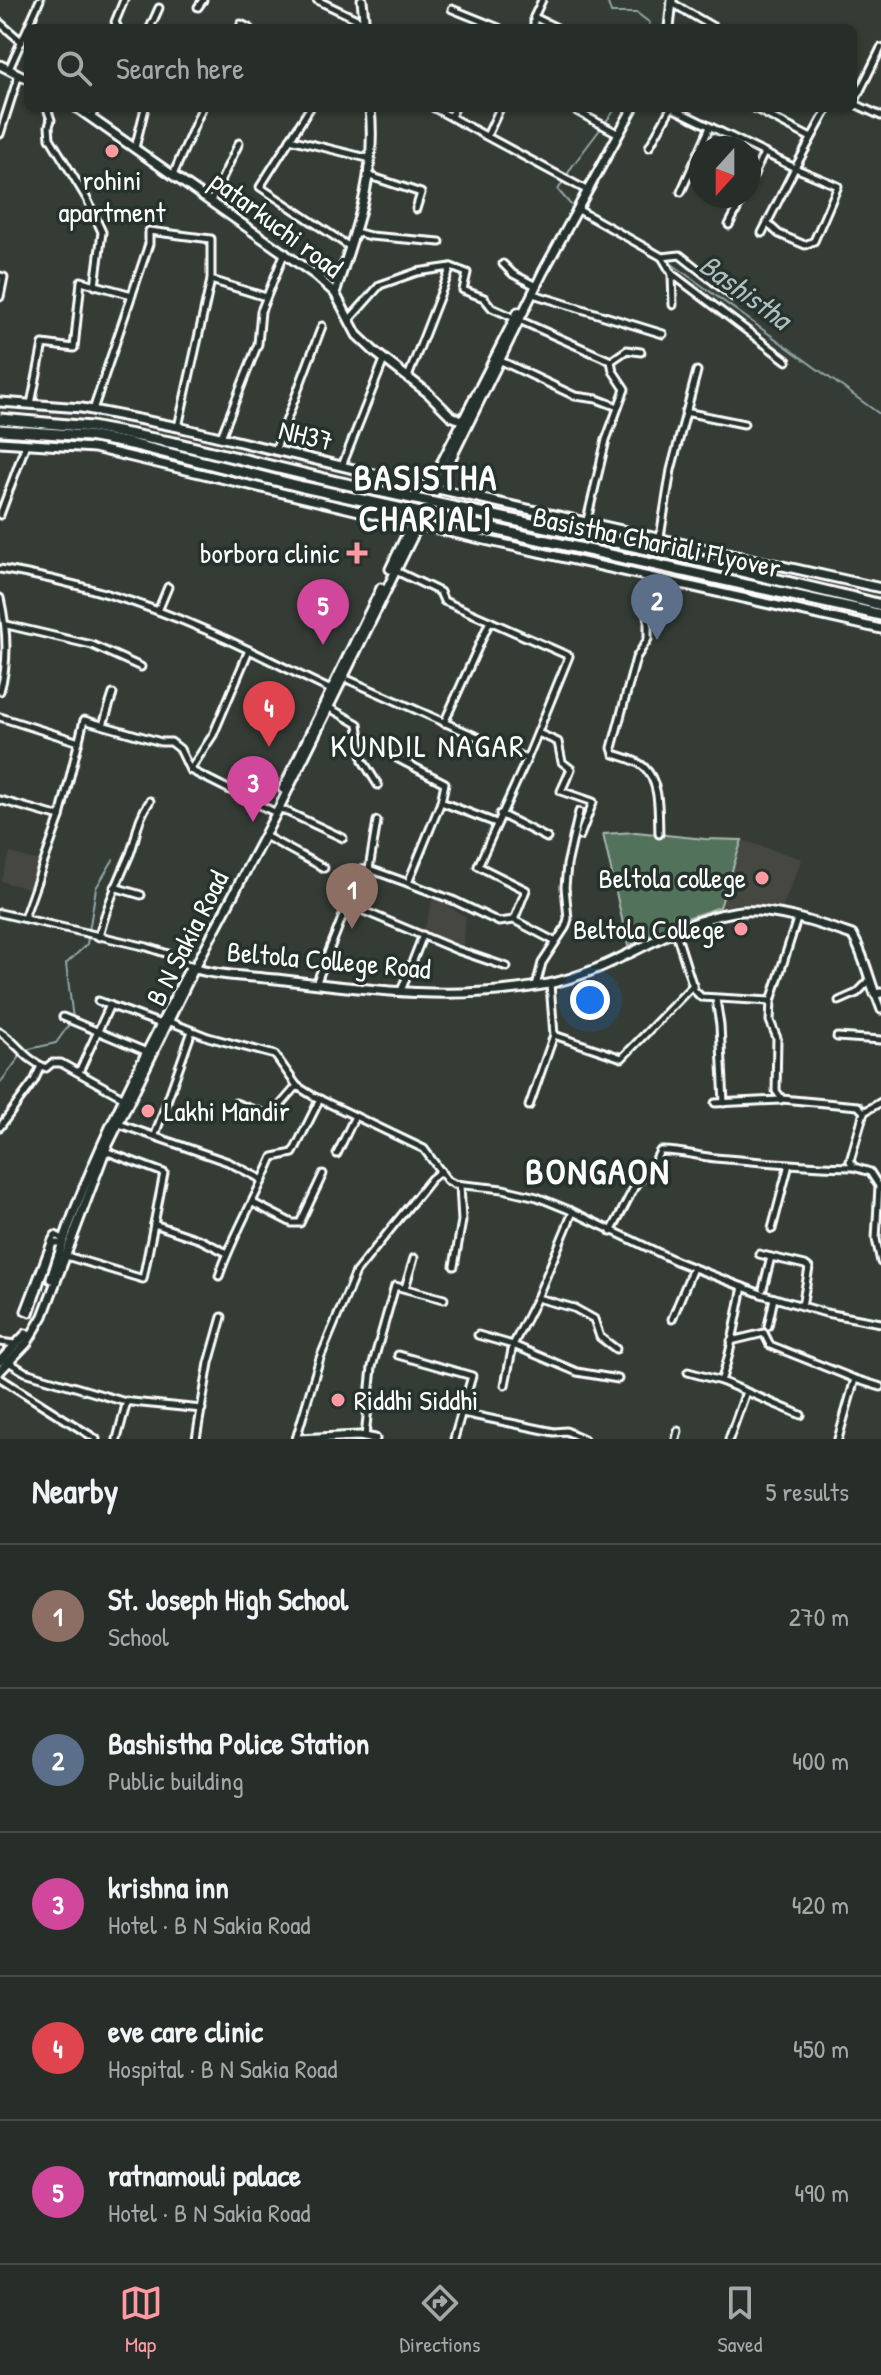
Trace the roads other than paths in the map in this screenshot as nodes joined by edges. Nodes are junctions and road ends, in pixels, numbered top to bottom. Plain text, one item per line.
1 (40, 0) edge
2 (124, 0) edge
3 (203, 0) edge
4 (317, 0) edge
5 (539, 1) edge
6 (364, 2) edge
7 (672, 2) edge
8 (198, 7) dead end
9 (159, 8) dead end
10 (452, 9) dead end
11 (534, 17) junction
12 (0, 23) edge
13 (30, 24) edge
14 (116, 24) edge
15 (152, 24) edge
16 (361, 24) edge
17 (365, 24) edge
18 (489, 24) edge
19 (534, 24) edge
20 (549, 24) edge
21 (669, 24) edge
22 (708, 24) edge
23 (24, 37) edge
24 (22, 42) junction
25 (881, 48) edge
26 (0, 65) edge
27 (9, 69) junction
28 (24, 77) edge
29 (24, 80) edge
30 (857, 97) edge
31 (857, 104) edge
32 (48, 112) edge
33 (83, 112) edge
34 (94, 112) edge
35 (144, 112) edge
36 (200, 112) edge
37 (307, 112) edge
38 (370, 112) edge
39 (442, 112) edge
40 (453, 112) edge
41 (498, 112) edge
42 (578, 112) edge
43 (631, 112) edge
44 (669, 112) edge
45 (679, 112) edge
46 (762, 112) edge
47 (826, 112) edge
48 (881, 116) edge
49 (451, 117) junction
50 (91, 118) junction
51 (3, 121) edge
52 (710, 127) junction
53 (0, 134) edge
54 (619, 134) junction
55 (487, 136) junction
56 (811, 138) junction
57 (290, 139) junction
58 (239, 143) dead end
59 (649, 147) dead end
60 (135, 148) junction
61 (764, 153) junction
62 (372, 159) junction
63 (761, 159) edge
64 (795, 168) junction
65 (173, 175) junction
66 (370, 176) junction
67 (588, 191) junction
68 (681, 192) dead end
69 (211, 201) junction
70 (738, 208) edge
71 (416, 209) dead end
72 (577, 209) junction
73 (767, 223) junction
74 (729, 225) dead end
75 (355, 232) junction
76 (762, 233) dead end
77 (440, 242) dead end
78 (350, 247) junction
79 (285, 252) junction
80 (662, 257) junction
81 (503, 264) dead end
82 (451, 267) junction
83 (672, 274) junction
84 (0, 276) edge
85 (211, 280) junction
86 (95, 286) junction
87 (534, 288) junction
88 (335, 293) junction
89 (132, 295) junction
90 (0, 297) edge
91 (266, 297) junction
92 (733, 297) dead end
93 (673, 305) dead end
94 (517, 318) junction
95 (349, 320) junction
96 (322, 326) dead end
97 (663, 334) dead end
98 (641, 352) dead end
99 (384, 360) junction
100 (499, 360) junction
101 (611, 361) junction
102 (787, 361) dead end
103 (697, 371) dead end
104 (407, 378) junction
105 (0, 402) edge
106 (31, 404) junction
107 (618, 407) junction
108 (93, 410) junction
109 (685, 412) junction
110 (0, 419) edge
111 (464, 422) junction
112 (744, 424) dead end
113 (178, 427) junction
114 (0, 430) edge
115 (221, 437) junction
116 (0, 442) edge
117 (27, 443) junction
118 (275, 451) junction
119 (342, 466) junction
120 (432, 487) junction
121 (0, 515) edge
122 (587, 520) junction
123 (415, 524) junction
124 (660, 537) junction
125 (0, 569) edge
126 (395, 571) junction
127 (655, 577) junction
128 (168, 587) dead end
129 (881, 588) edge
130 (0, 598) edge
131 (852, 603) junction
132 (881, 605) edge
133 (158, 611) junction
134 (881, 615) edge
135 (490, 621) junction
136 (7, 625) junction
137 (880, 628) edge
138 (249, 650) junction
139 (141, 667) dead end
140 (349, 680) dead end
141 (331, 690) junction
142 (0, 691) edge
143 (113, 694) dead end
144 (328, 707) junction
145 (0, 717) edge
146 (444, 723) junction
147 (103, 725) junction
148 (538, 733) junction
149 (79, 742) junction
150 (391, 755) dead end
151 (527, 759) junction
152 (190, 770) junction
153 (378, 785) dead end
154 (0, 800) edge
155 (150, 801) dead end
156 (441, 802) junction
157 (276, 810) junction
158 (579, 812) dead end
159 (500, 814) junction
160 (60, 817) junction
161 (377, 821) dead end
162 (496, 823) junction
163 (659, 834) dead end
164 (264, 836) junction
165 (580, 836) dead end
166 (343, 838) dead end
167 (547, 838) dead end
168 (324, 868) dead end
169 (369, 869) junction
170 (408, 883) junction
171 (114, 887) junction
172 (141, 895) dead end
173 (347, 904) junction
174 (0, 913) edge
175 (24, 918) junction
176 (797, 919) junction
177 (514, 920) junction
178 (675, 930) junction
179 (423, 935) junction
180 (99, 937) junction
181 (554, 941) junction
182 (507, 967) dead end
183 (192, 968) junction
184 (870, 980) junction
185 (316, 984) junction
186 (550, 984) junction
187 (693, 985) junction
188 (536, 986) junction
189 (400, 992) junction
190 (879, 993) edge
191 (716, 999) junction
192 (98, 1001) dead end
193 (771, 1001) junction
194 (839, 1001) dead end
195 (110, 1005) junction
196 (881, 1010) edge
197 (63, 1017) dead end
198 (165, 1022) junction
199 (192, 1030) junction
200 (97, 1031) junction
201 (0, 1032) edge
202 (554, 1035) junction
203 (837, 1037) dead end
204 (881, 1040) edge
205 (147, 1052) junction
206 (41, 1066) junction
207 (79, 1072) junction
208 (297, 1086) junction
209 (124, 1098) junction
210 (320, 1099) junction
211 (782, 1099) junction
212 (881, 1102) edge
213 (235, 1103) dead end
214 (715, 1103) dead end
215 (724, 1103) junction
216 (529, 1106) dead end
217 (864, 1112) junction
218 (355, 1116) junction
219 (115, 1124) junction
220 (0, 1127) edge
221 (155, 1135) junction
222 (105, 1151) junction
223 (337, 1154) dead end
224 (789, 1164) junction
225 (854, 1167) junction
226 (441, 1171) junction
227 (323, 1174) dead end
228 (878, 1176) edge
229 (263, 1180) junction
230 (460, 1185) junction
231 (253, 1203) junction
232 (573, 1212) junction
233 (154, 1224) junction
234 (772, 1229) dead end
235 (611, 1232) junction
236 (878, 1240) edge
237 (62, 1241) junction
238 (227, 1253) junction
239 (61, 1254) junction
240 (759, 1254) dead end
241 (771, 1257) junction
242 (414, 1258) dead end
243 (881, 1262) edge
244 (454, 1266) dead end
245 (693, 1268) junction
246 (219, 1276) dead end
247 (743, 1287) junction
248 (405, 1288) junction
249 (763, 1289) dead end
250 (537, 1298) junction
251 (774, 1298) junction
252 (444, 1299) dead end
253 (802, 1306) junction
254 (222, 1317) dead end
255 (672, 1319) dead end
256 (881, 1323) edge
257 (768, 1326) dead end
258 (478, 1335) dead end
259 (730, 1341) junction
260 (0, 1342) edge
261 (22, 1342) junction
262 (513, 1345) junction
263 (616, 1349) dead end
264 (398, 1355) dead end
265 (4, 1361) edge
266 (0, 1371) edge
267 (688, 1372) dead end
268 (0, 1378) edge
269 (618, 1379) dead end
270 (855, 1379) junction
271 (721, 1381) junction
272 (505, 1385) dead end
273 (881, 1387) edge
274 (746, 1392) junction
275 (127, 1401) junction
276 (202, 1409) junction
277 (462, 1413) junction
278 (801, 1415) dead end
279 (678, 1431) dead end
280 (365, 1437) edge
281 (329, 1438) edge
282 (96, 1439) edge
283 (117, 1439) edge
284 (196, 1439) edge
285 (297, 1439) edge
286 (375, 1439) edge
287 (454, 1439) edge
288 (584, 1439) edge
289 (676, 1439) edge
290 (729, 1439) edge
291 (838, 1439) edge

1 - 13 street
2 - 14 street
3 - 8 street
4 - 16 street
5 - 11 street
6 - 17 street
7 - 21 street
7 - 22 street
9 - 15 street
10 - 18 street
11 - 19 street
11 - 20 street
12 - 24 street
23 - 24 street
24 - 27 street
25 - 30 street
26 - 27 street
27 - 28 street
29 - 51 street
31 - 48 street
32 - 86 street
33 - 50 street, patarkuchi road
34 - 50 street
35 - 60 street
36 - 65 street
37 - 57 street
38 - 62 street
39 - 49 street
40 - 49 street
41 - 55 street
42 - 54 street
43 - 54 street
44 - 59 street
45 - 52 street
46 - 56 street
47 - 56 street
49 - 55 street
50 - 60 street, patarkuchi road
51 - 53 street
52 - 61 street
52 - 68 street
54 - 67 street
55 - 67 street
56 - 64 street
57 - 62 street
57 - 78 street
58 - 69 street
60 - 65 street, patarkuchi road
61 - 63 street
61 - 64 street
62 - 66 street
64 - 73 street
64 - 73 street
65 - 69 street, patarkuchi road
66 - 71 street
66 - 75 street
67 - 72 street
69 - 79 street, patarkuchi road
70 - 74 street
72 - 80 street
72 - 87 street
73 - 76 street
75 - 77 street
75 - 78 street
78 - 88 street
79 - 88 street, patarkuchi road
79 - 91 street
80 - 83 street
80 - 92 street
81 - 87 street
82 - 94 street
82 - 95 street
82 - 104 street
83 - 93 street
83 - 102 street
84 - 90 street
85 - 89 street
85 - 91 street
85 - 113 street
86 - 89 street
86 - 106 street
87 - 94 street
87 - 97 street
88 - 95 street, patarkuchi road
89 - 108 street
91 - 115 street
94 - 100 street
94 - 101 street
94 - 111 street
95 - 99 street, patarkuchi road
96 - 118 street
98 - 101 street
99 - 104 street, patarkuchi road
99 - 119 street
100 - 107 street
100 - 111 street
101 - 107 street
103 - 109 street
104 - 111 street, patarkuchi road
105 - 106 street, NH37
106 - 108 street, NH37
107 - 122 street
108 - 113 street, NH37
109 - 112 street
109 - 124 street
110 - 131 highway, Basistha Chariali Flyover, bridge
111 - 120 street
113 - 115 street, NH37
114 - 131 highway, Basistha Chariali Flyover, bridge
115 - 118 street, NH37
116 - 117 street
117 - 121 street
117 - 123 street
118 - 119 street, NH37
119 - 120 street, NH37
120 - 122 street, NH37
120 - 123 street
122 - 124 street, NH37
123 - 126 street, B N Sakia Road
123 - 127 street
123 - 141 street, B N Sakia Road
124 - 129 street, NH37
125 - 133 street
126 - 135 street
126 - 144 street, B N Sakia Road
127 - 137 street
127 - 163 street
128 - 133 street
130 - 136 street
131 - 132 highway, Basistha Chariali Flyover
131 - 134 highway, Basistha Chariali Flyover
133 - 138 street
135 - 146 street
135 - 148 street
136 - 139 street
136 - 142 street
138 - 141 street
138 - 152 street
140 - 146 street
141 - 157 street, B N Sakia Road
143 - 147 street
144 - 153 street
144 - 157 street, B N Sakia Road
145 - 149 street
146 - 151 street
147 - 149 street
147 - 152 street
148 - 151 street
148 - 165 street
149 - 160 street
150 - 156 street
151 - 159 street
152 - 157 street
154 - 160 street
155 - 171 street
156 - 162 street
156 - 170 street
157 - 164 street, B N Sakia Road
157 - 166 street
157 - 183 street, B N Sakia Road
158 - 181 street
159 - 162 street
159 - 167 street
160 - 175 street
161 - 169 street
162 - 177 street
164 - 168 street
164 - 183 street, B N Sakia Road
169 - 170 street
169 - 173 street
170 - 177 street
171 - 172 street
171 - 180 street
173 - 179 street
173 - 185 street
174 - 175 street
175 - 180 street
176 - 178 street, Beltola College Road
176 - 184 street, Beltola College Road
176 - 193 street
177 - 181 street
178 - 186 street, Beltola College Road
178 - 187 street
179 - 182 street
179 - 189 street
180 - 183 street
181 - 188 street
183 - 185 street, Beltola College Road
183 - 198 street, B N Sakia Road
184 - 190 street, Beltola College Road
184 - 194 street
185 - 189 street, Beltola College Road
186 - 188 street, Beltola College Road
186 - 202 street
187 - 191 street
187 - 202 street
188 - 189 street, Beltola College Road
190 - 196 street
191 - 193 street
191 - 215 street
192 - 195 street
193 - 211 street
195 - 198 street
195 - 200 street
197 - 200 street
198 - 199 street
198 - 205 street, B N Sakia Road
198 - 219 street, B N Sakia Road
199 - 208 street
199 - 221 street
200 - 205 street
200 - 207 street
201 - 206 street
202 - 216 street
203 - 204 street
205 - 209 street, B N Sakia Road
206 - 207 street
206 - 220 street
207 - 209 street
208 - 210 street
208 - 213 street
209 - 219 street, B N Sakia Road
210 - 218 street
210 - 229 street
211 - 215 street
211 - 217 street
212 - 217 street
214 - 215 street
217 - 225 street
218 - 223 street
218 - 226 street
219 - 221 street
219 - 222 street, B N Sakia Road
219 - 237 street, B N Sakia Road
221 - 229 street
222 - 233 street
222 - 239 street, B N Sakia Road
224 - 225 street
224 - 234 street
224 - 235 street
225 - 228 street
226 - 230 street
226 - 285 street
227 - 231 street
228 - 236 street
229 - 231 street
230 - 232 street
230 - 244 street
231 - 238 street
232 - 235 street
232 - 250 street
233 - 238 street
233 - 239 street
235 - 245 street
236 - 243 street
237 - 237 street
237 - 239 street, B N Sakia Road
238 - 246 street
239 - 261 street, B N Sakia Road
240 - 241 street
241 - 249 street
241 - 253 street
242 - 248 street
245 - 247 street
245 - 255 street
247 - 251 street
247 - 259 street
248 - 252 street
248 - 280 street
250 - 262 street
250 - 263 street
251 - 253 street
251 - 257 street
253 - 256 street
254 - 276 street
258 - 262 street
259 - 270 street
259 - 271 street
260 - 261 street
261 - 265 street, B N Sakia Road
262 - 269 street
262 - 272 street
264 - 277 street
265 - 266 street, B N Sakia Road
265 - 275 street
267 - 271 street
268 - 282 street
270 - 273 street
270 - 291 street
271 - 274 street
274 - 278 street
274 - 290 street
275 - 276 street
275 - 283 street
276 - 284 street
277 - 287 street
277 - 288 street
279 - 289 street
280 - 281 street
280 - 286 street
281 - 285 street

